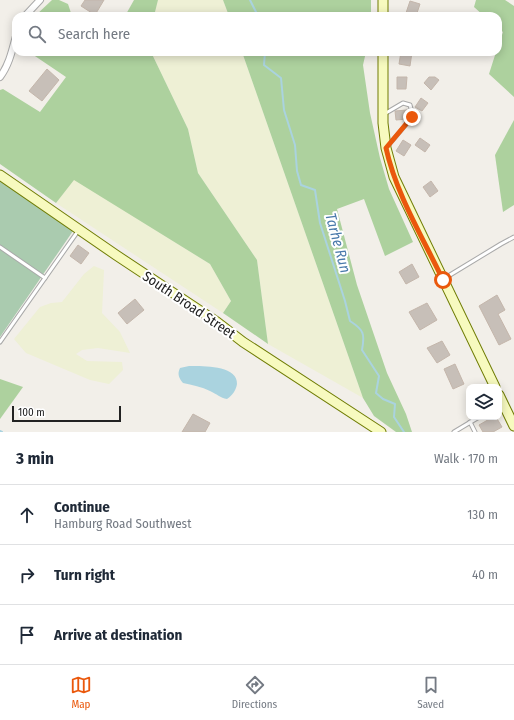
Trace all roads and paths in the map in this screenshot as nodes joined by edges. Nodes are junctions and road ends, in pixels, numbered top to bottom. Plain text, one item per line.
1 (40, 0) edge
2 (383, 0) edge
3 (29, 12) edge
4 (383, 12) edge
5 (12, 52) edge
6 (383, 56) edge
7 (0, 78) edge
8 (383, 114) junction
9 (386, 148) junction
10 (0, 175) edge
11 (80, 229) junction
12 (514, 237) edge
13 (0, 247) edge
14 (45, 278) junction
15 (443, 280) junction
16 (0, 342) edge
17 (494, 384) edge
18 (502, 408) edge
19 (474, 420) edge
20 (470, 422) junction
21 (514, 426) edge
22 (381, 432) edge
23 (454, 432) edge
24 (475, 432) edge

1 - 3 street
2 - 4 street
5 - 7 street
6 - 8 street
8 - 9 street
8 - 9 lane
9 - 15 street
10 - 11 street, South Broad Street
11 - 14 lane
11 - 22 street, South Broad Street
12 - 15 lane
13 - 14 lane
14 - 16 lane
15 - 17 street
18 - 21 street
19 - 20 lane
20 - 23 lane
20 - 24 lane

